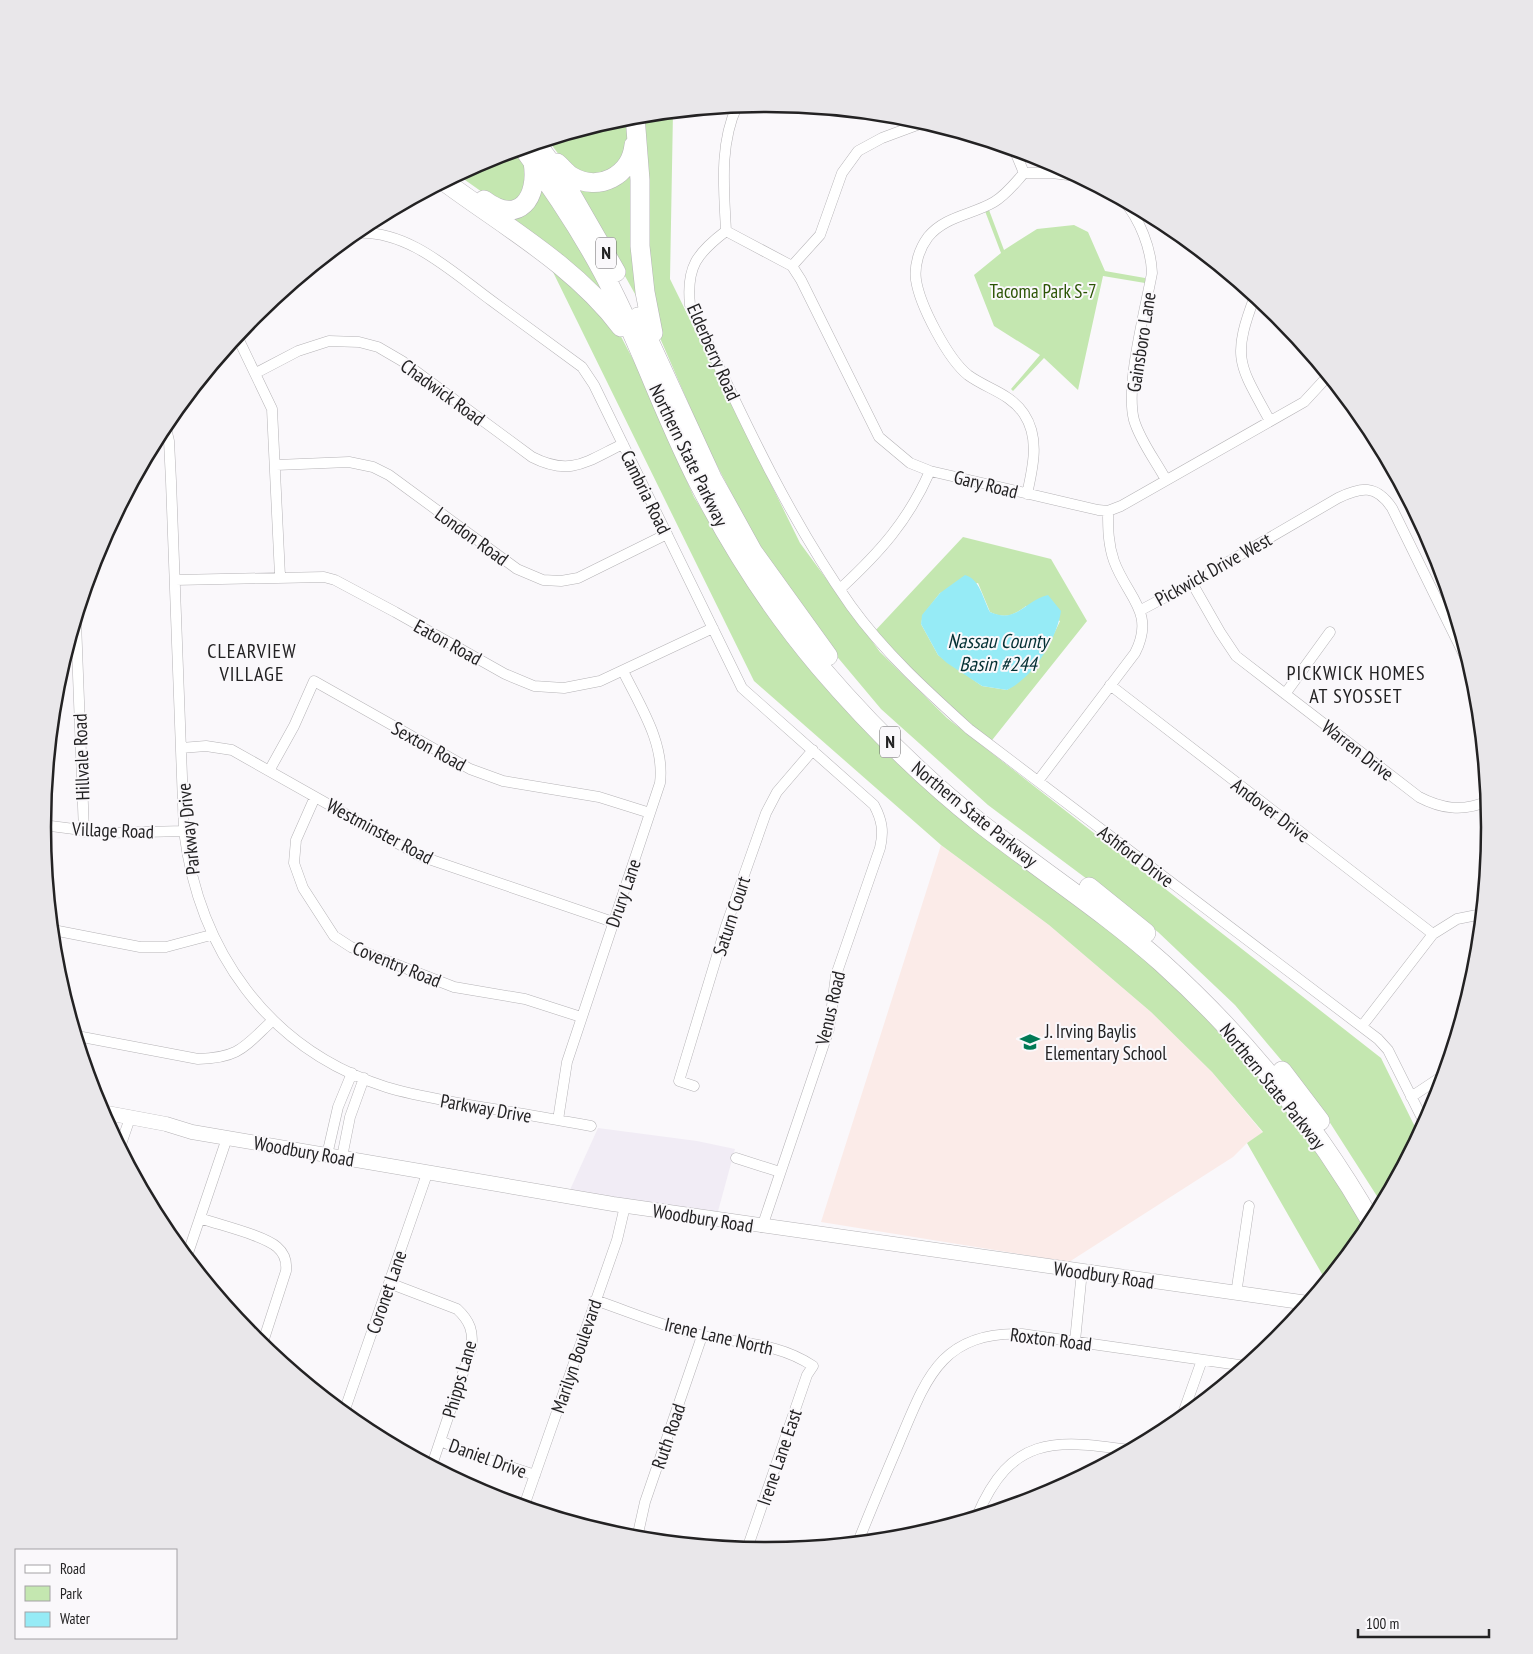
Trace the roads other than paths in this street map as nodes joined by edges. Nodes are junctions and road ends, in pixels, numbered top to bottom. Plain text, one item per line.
1 (734, 113) edge
2 (635, 124) edge
3 (913, 127) edge
4 (635, 136) junction
5 (533, 151) edge
6 (534, 151) edge
7 (535, 151) edge
8 (1018, 158) edge
9 (1024, 173) junction
10 (1056, 174) edge
11 (460, 181) edge
12 (451, 186) edge
13 (1130, 211) edge
14 (726, 231) junction
15 (366, 234) edge
16 (792, 266) junction
17 (1253, 303) edge
18 (241, 342) edge
19 (656, 371) junction
20 (256, 373) junction
21 (1324, 380) edge
22 (1270, 421) junction
23 (168, 437) edge
24 (623, 444) junction
25 (276, 465) junction
26 (930, 471) junction
27 (1166, 480) junction
28 (1027, 494) junction
29 (1108, 510) junction
30 (667, 534) junction
31 (280, 576) junction
32 (175, 580) junction
33 (1192, 583) junction
34 (840, 589) junction
35 (1141, 610) junction
36 (713, 628) junction
37 (1330, 632) dead end
38 (1456, 638) edge
39 (77, 640) edge
40 (623, 671) junction
41 (1110, 685) junction
42 (1285, 694) junction
43 (182, 748) junction
44 (813, 750) junction
45 (269, 771) junction
46 (1038, 781) junction
47 (315, 797) junction
48 (1481, 804) edge
49 (650, 813) junction
50 (881, 817) joint
51 (51, 826) edge
52 (184, 831) junction
53 (84, 832) junction
54 (1476, 915) edge
55 (613, 922) junction
56 (59, 931) edge
57 (1433, 934) junction
58 (211, 935) junction
59 (581, 1017) junction
60 (272, 1021) junction
61 (1362, 1026) junction
62 (83, 1037) edge
63 (352, 1073) junction
64 (364, 1078) junction
65 (1435, 1081) edge
66 (694, 1086) dead end
67 (1411, 1097) junction
68 (112, 1114) edge
69 (1421, 1115) edge
70 (130, 1118) junction
71 (558, 1120) junction
72 (591, 1126) dead end
73 (123, 1138) edge
74 (227, 1138) junction
75 (328, 1155) junction
76 (342, 1157) junction
77 (736, 1158) dead end
78 (428, 1171) junction
79 (780, 1172) junction
80 (1374, 1203) edge
81 (624, 1206) junction
82 (1249, 1206) dead end
83 (1367, 1215) edge
84 (200, 1218) junction
85 (762, 1226) junction
86 (190, 1249) edge
87 (1082, 1272) junction
88 (389, 1283) junction
89 (1236, 1294) junction
90 (595, 1300) junction
91 (1301, 1302) edge
92 (702, 1336) junction
93 (265, 1337) edge
94 (1075, 1341) junction
95 (1202, 1360) junction
96 (1238, 1365) edge
97 (813, 1366) joint
98 (346, 1405) edge
99 (1186, 1406) edge
100 (440, 1441) junction
101 (1119, 1449) edge
102 (434, 1459) edge
103 (535, 1475) junction
104 (526, 1500) edge
105 (981, 1509) edge
106 (639, 1531) edge
107 (861, 1536) edge
108 (750, 1542) edge

1 - 14 street
2 - 4 highway
3 - 16 street
4 - 7 highway
4 - 19 highway
5 - 11 highway
6 - 19 highway, Northern State Parkway / N
8 - 9 street
9 - 10 street
9 - 28 street
12 - 19 highway
13 - 27 street, Gainsboro Lane
14 - 16 street
14 - 34 street, Elderberry Road
15 - 24 street, Cambria Road
16 - 26 street, Gary Road
17 - 22 street
18 - 20 street
19 - 80 highway, Northern State Parkway / N
19 - 83 highway, Northern State Parkway / N
20 - 24 street, Chadwick Road
20 - 25 street
21 - 22 street
22 - 27 street
23 - 32 street, Parkway Drive
24 - 30 street, Cambria Road
25 - 30 street, London Road
25 - 31 street
26 - 28 street, Gary Road
26 - 34 street
27 - 29 street
28 - 29 street, Gary Road
29 - 35 street
30 - 36 street, Cambria Road
31 - 32 street, Eaton Road
31 - 40 street, Eaton Road
32 - 43 street, Parkway Drive
33 - 35 street, Pickwick Drive West
33 - 38 street, Pickwick Drive West
33 - 42 street, Warren Drive
34 - 46 street, Ashford Drive
35 - 41 street, Pickwick Drive West
36 - 40 street, Eaton Road
36 - 44 street, Cambria Road
37 - 42 street
39 - 53 street, Hillvale Road
40 - 49 street, Drury Lane
41 - 46 street, Pickwick Drive West
41 - 57 street, Andover Drive
42 - 48 street, Warren Drive
43 - 45 street, Westminster Road
43 - 52 street, Parkway Drive
44 - 50 street, Cambria Road
44 - 66 street, Saturn Court
45 - 47 street, Westminster Road
45 - 49 street, Sexton Road
46 - 61 street, Ashford Drive
47 - 55 street, Westminster Road
47 - 59 street, Coventry Road
49 - 55 street, Drury Lane
50 - 79 street, Venus Road
51 - 53 street, Village Road
52 - 53 street, Village Road
52 - 58 street, Parkway Drive
54 - 57 street
55 - 59 street, Drury Lane
56 - 58 street
57 - 61 street
58 - 60 street, Parkway Drive
59 - 71 street, Drury Lane
60 - 62 street
60 - 63 street, Parkway Drive
61 - 67 street, Ashford Drive
63 - 64 street, Parkway Drive
63 - 75 street
64 - 71 street, Parkway Drive
64 - 76 street
65 - 67 street
67 - 69 street, Ashford Drive
68 - 70 main road, Woodbury Road
70 - 73 street
70 - 74 main road, Woodbury Road
71 - 72 street, Parkway Drive
74 - 75 main road, Woodbury Road
74 - 84 street
75 - 76 main road, Woodbury Road
76 - 78 main road, Woodbury Road
77 - 79 street
78 - 81 main road, Woodbury Road
78 - 88 street, Coronet Lane
79 - 85 street, Venus Road
81 - 85 main road, Woodbury Road
81 - 90 street, Marilyn Boulevard
82 - 89 street
84 - 86 street
84 - 93 street
85 - 87 main road, Woodbury Road
87 - 89 main road, Woodbury Road
87 - 94 street
88 - 98 street, Coronet Lane
88 - 100 street, Phipps Lane
89 - 91 main road, Woodbury Road
90 - 92 street, Irene Lane North
90 - 103 street, Marilyn Boulevard
92 - 97 street, Irene Lane North
92 - 106 street, Ruth Road
94 - 95 street, Roxton Road
94 - 107 street, Roxton Road
95 - 96 street, Roxton Road
95 - 99 street
97 - 108 street, Irene Lane East
100 - 102 street, Phipps Lane
100 - 103 street, Daniel Drive
101 - 105 street
103 - 104 street, Marilyn Boulevard

